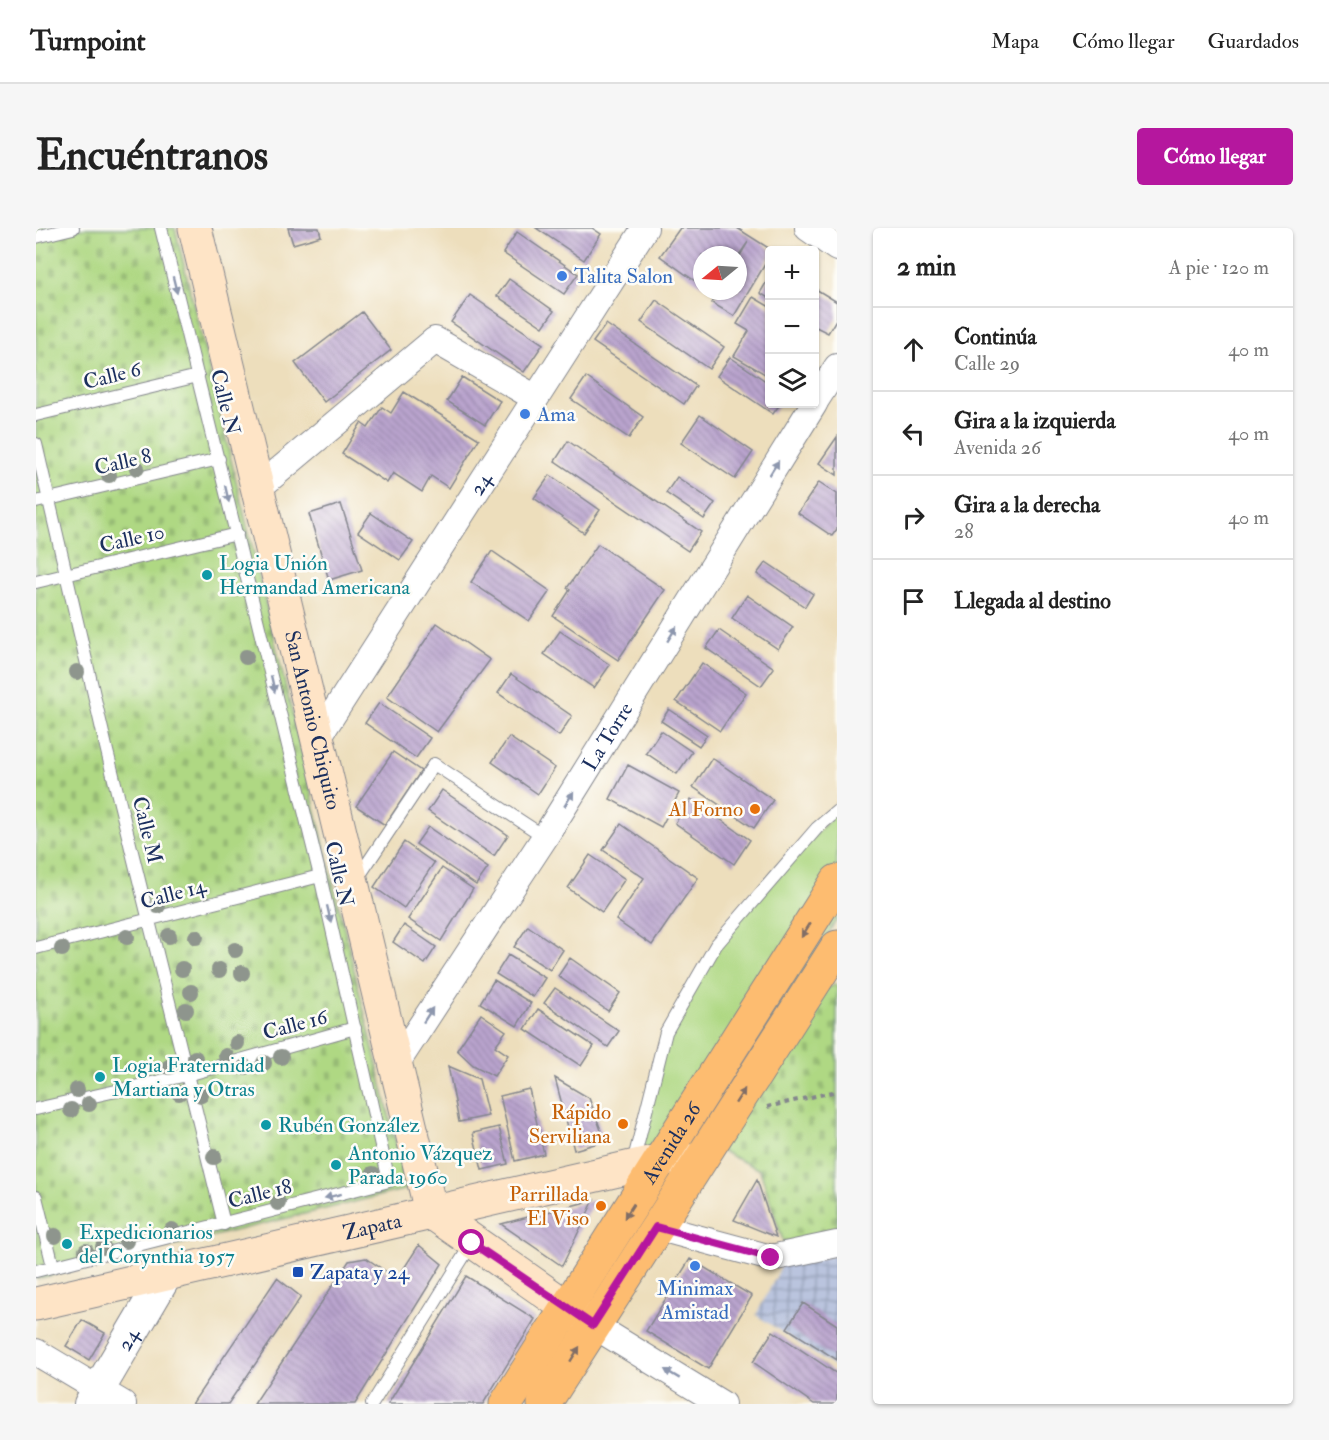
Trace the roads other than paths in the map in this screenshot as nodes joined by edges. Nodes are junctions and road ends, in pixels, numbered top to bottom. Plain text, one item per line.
1 (73, 228) edge
2 (161, 228) edge
3 (195, 228) edge
4 (645, 228) edge
5 (808, 228) edge
6 (36, 237) edge
7 (837, 248) edge
8 (837, 367) edge
9 (198, 376) junction
10 (819, 395) edge
11 (534, 397) junction
12 (811, 408) edge
13 (36, 415) edge
14 (36, 444) edge
15 (219, 459) junction
16 (257, 489) junction
17 (50, 498) junction
18 (36, 502) edge
19 (237, 534) junction
20 (68, 574) junction
21 (36, 582) edge
22 (317, 740) junction
23 (837, 812) edge
24 (545, 837) junction
25 (320, 876) junction
26 (837, 881) edge
27 (353, 885) junction
28 (149, 921) junction
29 (837, 946) edge
30 (36, 948) edge
31 (355, 1028) junction
32 (396, 1064) junction
33 (187, 1075) junction
34 (36, 1109) edge
35 (709, 1145) junction
36 (647, 1165) junction
37 (389, 1181) joint
38 (36, 1197) edge
39 (431, 1212) junction
40 (224, 1224) junction
41 (656, 1227) junction
42 (472, 1243) junction
43 (837, 1244) edge
44 (53, 1266) junction
45 (36, 1271) edge
46 (166, 1275) junction
47 (36, 1304) edge
48 (580, 1316) junction
49 (36, 1353) edge
50 (104, 1399) edge
51 (372, 1404) edge
52 (506, 1404) edge
53 (544, 1404) edge
54 (722, 1404) edge

1 - 6 lane
2 -> 9 lane, Calle N
3 - 16 main road, San Antonio Chiquito
4 - 11 street, 24
5 - 7 street
8 - 10 street, La Torre
9 - 13 lane, Calle 6
9 - 15 lane, Calle N
11 - 16 street
11 - 22 street, 24
24 -> 12 street, La Torre
14 - 17 lane, Calle M
15 - 17 lane, Calle 8
15 -> 19 lane, Calle N
16 - 22 main road, San Antonio Chiquito
17 - 18 lane, Calle 8
17 - 20 lane, Calle M
19 - 20 lane, Calle 10
19 -> 25 lane, Calle N
20 - 21 lane, Calle 10
20 - 28 lane, Calle M
22 - 27 main road, San Antonio Chiquito
23 - 36 lane
24 - 27 lane
32 -> 24 street, La Torre
25 - 28 lane, Calle 14
25 -> 31 lane, Calle N
26 -> 36 main road, Avenida 26
27 - 32 main road, San Antonio Chiquito
28 - 30 lane, Calle 14
28 - 33 lane, Calle M
35 -> 29 main road, Avenida 26
31 - 33 lane, Calle 16
31 - 37 lane, Calle N
32 - 39 main road, San Antonio Chiquito
33 - 34 lane, Calle 16
33 - 40 lane, Calle M
35 - 36 main road, Zapata
35 - 41 main road, Avenida 26
36 - 39 main road, Zapata
36 -> 48 main road, Avenida 26
37 -> 40 lane, Calle 18
38 - 44 lane
39 - 42 main road
39 - 46 main road, Zapata
40 - 44 lane, Calle 18
41 - 43 street
41 - 48 main road, Avenida 26
42 - 48 main road
42 - 51 lane
44 - 45 lane, Calle 18
46 - 47 main road, Zapata
46 - 50 street, 24
48 - 52 main road, Avenida 26
53 -> 48 main road, Avenida 26
54 -> 48 street
49 - 50 street

